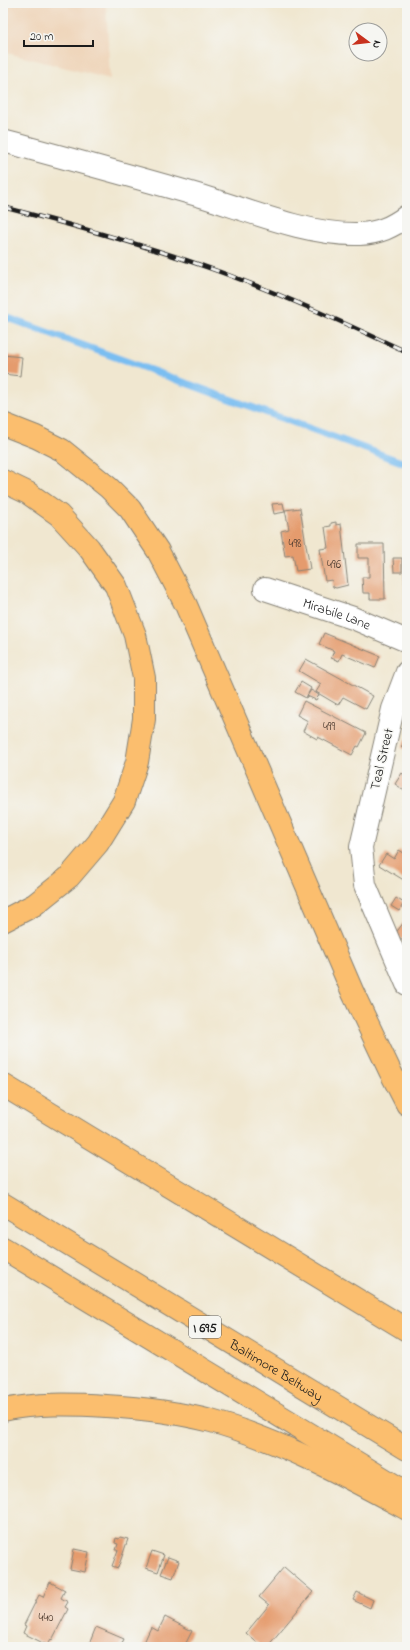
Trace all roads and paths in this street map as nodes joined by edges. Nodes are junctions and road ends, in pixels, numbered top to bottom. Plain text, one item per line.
1 (3, 141) edge
2 (407, 216) edge
3 (3, 424) edge
4 (3, 481) edge
5 (265, 589) dead end
6 (407, 641) edge
7 (407, 672) edge
8 (3, 921) edge
9 (407, 984) edge
10 (3, 1085) edge
11 (407, 1104) edge
12 (3, 1204) edge
13 (3, 1248) edge
14 (407, 1330) edge
15 (3, 1410) edge
16 (407, 1449) edge
17 (407, 1493) edge
18 (407, 1509) edge

1 - 2 street
3 - 11 highway
4 - 8 highway
5 - 6 street, Mirabile Lane
7 - 9 street, Teal Street
10 - 14 highway
12 - 16 highway, Baltimore Beltway / I 695
13 - 17 highway
15 - 18 highway

